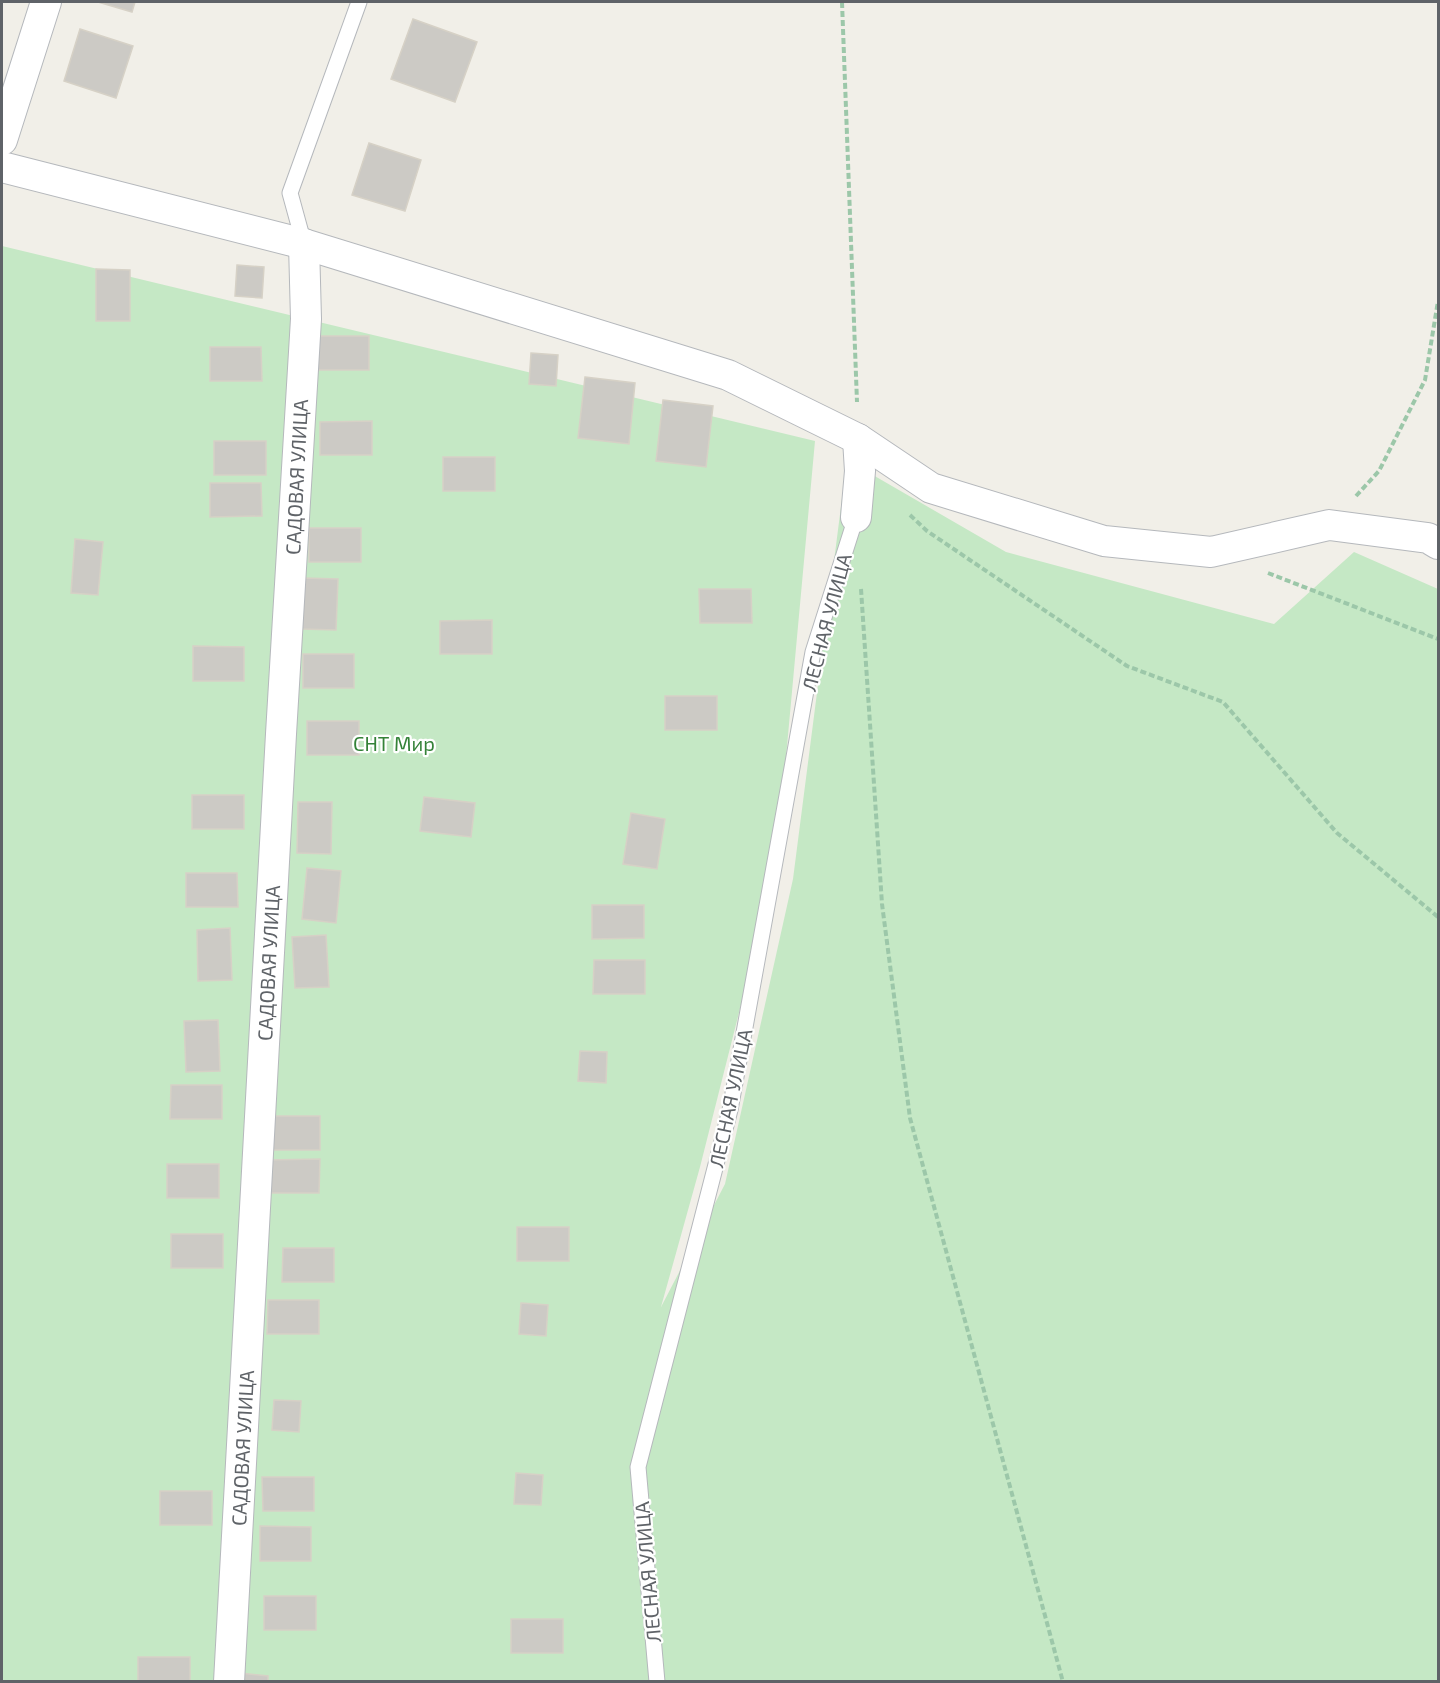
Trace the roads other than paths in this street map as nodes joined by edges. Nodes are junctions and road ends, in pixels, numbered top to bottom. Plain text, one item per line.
1 (46, 2) edge
2 (359, 2) edge
3 (2, 140) edge
4 (2, 167) edge
5 (304, 244) junction
6 (858, 439) junction
7 (856, 517) joint
8 (1438, 544) edge
9 (229, 1682) edge
10 (657, 1682) edge

1 - 3 street
2 - 5 lane
4 - 5 street
5 - 6 street
5 - 9 street, САДОВАЯ УЛИЦА
6 - 7 street
6 - 8 street
7 - 10 lane, ЛЕСНАЯ УЛИЦА

